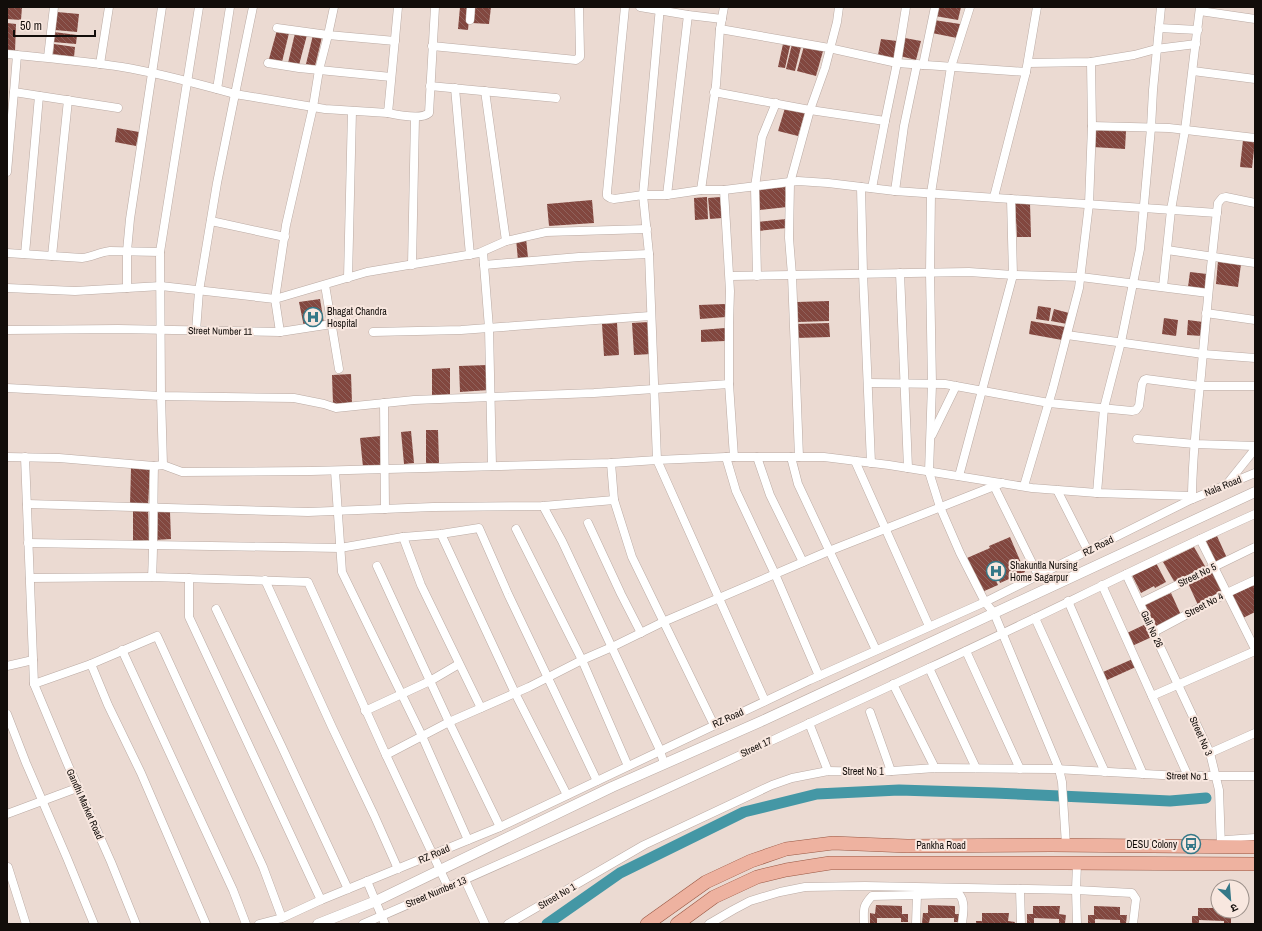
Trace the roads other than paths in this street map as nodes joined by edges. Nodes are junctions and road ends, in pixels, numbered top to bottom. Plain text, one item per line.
1 (54, 7) edge
2 (109, 7) edge
3 (162, 7) edge
4 (199, 7) edge
5 (230, 7) edge
6 (253, 7) edge
7 (334, 7) edge
8 (398, 7) edge
9 (435, 7) edge
10 (472, 7) edge
11 (579, 7) edge
12 (626, 7) edge
13 (640, 7) edge
14 (724, 7) edge
15 (839, 7) edge
16 (906, 7) edge
17 (935, 7) edge
18 (970, 7) edge
19 (1036, 7) edge
20 (1161, 7) edge
21 (659, 9) edge
22 (1200, 9) edge
23 (688, 15) junction
24 (722, 19) junction
25 (1255, 19) edge
26 (470, 20) dead end
27 (277, 28) dead end
28 (1159, 28) junction
29 (720, 29) junction
30 (1198, 30) junction
31 (328, 35) junction
32 (395, 41) junction
33 (1196, 44) junction
34 (432, 46) junction
35 (829, 48) junction
36 (1156, 49) junction
37 (7, 54) edge
38 (17, 55) junction
39 (48, 57) junction
40 (1091, 62) junction
41 (268, 63) dead end
42 (897, 63) junction
43 (1028, 63) junction
44 (100, 64) junction
45 (920, 64) junction
46 (952, 66) junction
47 (319, 70) junction
48 (1193, 71) junction
49 (1026, 72) junction
50 (151, 73) junction
51 (391, 77) junction
52 (1255, 79) edge
53 (186, 81) junction
54 (430, 86) junction
55 (455, 88) junction
56 (217, 89) junction
57 (485, 91) junction
58 (14, 92) junction
59 (714, 92) junction
60 (235, 94) junction
61 (39, 96) junction
62 (556, 98) dead end
63 (68, 100) junction
64 (776, 103) junction
65 (313, 107) junction
66 (118, 108) dead end
67 (810, 110) junction
68 (352, 111) junction
69 (388, 114) junction
70 (415, 117) junction
71 (885, 121) junction
72 (1092, 126) junction
73 (1151, 128) junction
74 (1186, 130) junction
75 (1255, 138) edge
76 (7, 172) edge
77 (790, 183) junction
78 (755, 187) junction
79 (861, 187) junction
80 (872, 188) junction
81 (701, 190) junction
82 (724, 190) junction
83 (895, 190) junction
84 (931, 193) junction
85 (643, 195) junction
86 (667, 195) junction
87 (994, 197) junction
88 (1011, 199) junction
89 (1255, 203) edge
90 (1089, 204) junction
91 (1144, 208) junction
92 (1171, 210) junction
93 (1217, 213) junction
94 (211, 222) junction
95 (647, 229) junction
96 (284, 237) junction
97 (506, 241) junction
98 (1167, 250) junction
99 (127, 251) junction
100 (160, 252) junction
101 (483, 252) junction
102 (7, 253) edge
103 (25, 254) junction
104 (649, 254) junction
105 (470, 255) junction
106 (52, 256) junction
107 (1212, 256) junction
108 (1255, 263) edge
109 (412, 265) junction
110 (484, 265) junction
111 (863, 273) junction
112 (900, 273) junction
113 (930, 273) junction
114 (792, 275) junction
115 (1013, 275) junction
116 (730, 276) junction
117 (757, 276) junction
118 (1081, 277) junction
119 (348, 278) junction
120 (1134, 284) junction
121 (325, 285) junction
122 (161, 286) junction
123 (1163, 287) junction
124 (7, 288) edge
125 (127, 288) junction
126 (199, 291) junction
127 (1208, 293) junction
128 (275, 299) junction
129 (1206, 314) junction
130 (650, 316) junction
131 (1255, 320) edge
132 (332, 324) junction
133 (489, 328) junction
134 (7, 330) edge
135 (161, 330) junction
136 (196, 331) junction
137 (280, 332) junction
138 (373, 332) dead end
139 (1067, 335) junction
140 (1121, 342) junction
141 (1203, 354) junction
142 (1255, 358) edge
143 (339, 369) dead end
144 (868, 383) junction
145 (729, 384) junction
146 (905, 384) junction
147 (932, 384) junction
148 (956, 386) junction
149 (1200, 386) junction
150 (1255, 386) edge
151 (7, 388) edge
152 (655, 389) junction
153 (981, 391) junction
154 (161, 396) junction
155 (490, 398) junction
156 (384, 403) junction
157 (1049, 403) junction
158 (1104, 408) junction
159 (930, 439) junction
160 (1137, 439) dead end
161 (1195, 444) junction
162 (1255, 448) edge
163 (7, 457) edge
164 (25, 457) junction
165 (730, 457) junction
166 (757, 457) junction
167 (795, 457) junction
168 (657, 460) junction
169 (856, 461) junction
170 (611, 463) junction
171 (871, 463) junction
172 (163, 465) junction
173 (154, 466) junction
174 (492, 466) junction
175 (908, 468) junction
176 (385, 469) junction
177 (335, 471) junction
178 (929, 472) junction
179 (1255, 473) edge
180 (958, 476) junction
181 (1002, 483) junction
182 (994, 486) junction
183 (1024, 486) junction
184 (1225, 486) junction
185 (1058, 490) junction
186 (1255, 492) edge
187 (1097, 493) junction
188 (1192, 498) junction
189 (614, 500) junction
190 (27, 504) junction
191 (543, 506) junction
192 (152, 507) junction
193 (940, 507) junction
194 (385, 509) junction
195 (338, 511) junction
196 (1255, 514) edge
197 (588, 523) dead end
198 (886, 528) junction
199 (516, 529) dead end
200 (441, 534) junction
201 (403, 537) junction
202 (1200, 539) junction
203 (28, 543) junction
204 (154, 545) junction
205 (1255, 547) edge
206 (340, 548) junction
207 (829, 551) junction
208 (1088, 551) junction
209 (803, 562) junction
210 (377, 566) dead end
211 (1214, 567) junction
212 (775, 574) junction
213 (1126, 574) junction
214 (1038, 575) junction
215 (152, 577) junction
216 (30, 578) junction
217 (189, 578) junction
218 (265, 580) junction
219 (1255, 580) edge
220 (1102, 585) junction
221 (1227, 593) junction
222 (718, 598) junction
223 (1068, 601) junction
224 (985, 602) junction
225 (1140, 603) junction
226 (216, 609) dead end
227 (994, 613) junction
228 (1035, 618) junction
229 (663, 622) junction
230 (929, 626) junction
231 (1154, 632) junction
232 (641, 633) junction
233 (1003, 633) junction
234 (612, 647) junction
235 (122, 650) junction
236 (876, 650) junction
237 (1255, 650) edge
238 (966, 651) junction
239 (33, 660) junction
240 (582, 660) junction
241 (91, 664) junction
242 (459, 664) junction
243 (7, 666) edge
244 (929, 668) junction
245 (819, 676) junction
246 (549, 678) junction
247 (430, 681) junction
248 (34, 684) junction
249 (893, 684) junction
250 (1177, 685) junction
251 (515, 693) junction
252 (402, 695) junction
253 (1152, 696) junction
254 (766, 701) junction
255 (481, 708) junction
256 (365, 711) junction
257 (870, 712) dead end
258 (7, 714) edge
259 (449, 722) junction
260 (809, 723) junction
261 (714, 725) junction
262 (1255, 733) edge
263 (422, 736) junction
264 (660, 750) junction
265 (1210, 753) junction
266 (386, 755) junction
267 (664, 764) junction
268 (628, 766) junction
269 (935, 768) junction
270 (976, 768) junction
271 (1020, 769) junction
272 (1059, 769) junction
273 (828, 771) junction
274 (891, 771) junction
275 (1104, 772) junction
276 (1143, 774) junction
277 (1188, 776) junction
278 (1216, 776) junction
279 (1255, 776) edge
280 (597, 780) junction
281 (77, 788) junction
282 (567, 795) junction
283 (42, 801) junction
284 (7, 814) edge
285 (500, 827) junction
286 (1255, 838) edge
287 (468, 840) junction
288 (1223, 843) junction
289 (1066, 845) junction
290 (1255, 847) edge
291 (433, 854) junction
292 (510, 861) joint
293 (1077, 863) junction
294 (1255, 864) edge
295 (8, 866) dead end
296 (398, 869) junction
297 (440, 869) junction
298 (465, 880) junction
299 (367, 881) junction
300 (448, 887) junction
301 (348, 889) junction
302 (1020, 889) junction
303 (1076, 890) junction
304 (917, 895) junction
305 (321, 900) junction
306 (376, 901) junction
307 (282, 918) junction
308 (383, 920) edge
309 (26, 924) edge
310 (94, 924) edge
311 (136, 924) edge
312 (206, 924) edge
313 (246, 924) edge
314 (259, 924) edge
315 (318, 924) edge
316 (363, 924) edge
317 (485, 924) edge
318 (508, 924) edge
319 (647, 924) edge
320 (677, 924) edge
321 (709, 924) edge
322 (864, 924) edge
323 (916, 924) edge
324 (962, 924) edge
325 (1020, 924) edge
326 (1077, 924) edge
327 (1133, 924) edge

1 - 39 street
2 - 44 street
3 - 50 street
4 - 53 street
5 - 56 street
6 - 60 street
7 - 31 street
8 - 32 street
9 - 34 street
10 - 26 street
11 - 34 street
12 - 85 street
13 - 21 street
14 - 24 street
15 - 35 street
16 - 42 street
17 - 45 street
18 - 46 street
19 - 43 street
20 - 28 street
21 - 23 street
21 - 85 street
22 - 25 street
22 - 30 street
23 - 24 street
23 - 86 street
24 - 29 street
27 - 31 street
28 - 30 street
28 - 36 street
29 - 35 street
29 - 59 street
30 - 33 street
31 - 32 street
31 - 47 street
32 - 51 street
33 - 36 street
33 - 48 street
34 - 54 street
35 - 42 street
35 - 67 street
36 - 40 street
36 - 73 street
37 - 38 street
38 - 39 street
38 - 58 street
39 - 44 street
40 - 43 street
40 - 72 street
41 - 47 street
42 - 45 street
42 - 71 street
43 - 49 street
44 - 50 street
45 - 46 street
45 - 83 street
46 - 49 street
46 - 84 street
47 - 51 street
47 - 65 street
48 - 52 street
48 - 74 street
49 - 87 street
50 - 53 street
50 - 99 street
51 - 69 street
53 - 56 street
53 - 100 street
54 - 55 street
54 - 70 street
55 - 57 street
55 - 105 street
56 - 60 street
57 - 62 street
57 - 97 street
58 - 61 street
58 - 76 street
59 - 64 street
59 - 81 street
60 - 65 street
60 - 94 street
61 - 63 street
61 - 103 street
63 - 66 street
63 - 106 street
64 - 67 street
64 - 78 street
65 - 68 street
65 - 96 street
67 - 71 street
67 - 77 street
68 - 69 street
68 - 119 street
69 - 70 street
70 - 109 street
71 - 80 street
72 - 73 street
72 - 90 street
73 - 74 street
73 - 91 street
74 - 75 street
74 - 92 street
77 - 78 street
77 - 79 street
77 - 114 street
78 - 82 street
78 - 117 street
79 - 80 street
79 - 111 street
80 - 83 street
81 - 82 street
81 - 86 street
82 - 116 street
83 - 84 street
84 - 87 street
84 - 113 street
85 - 86 street
85 - 95 street
87 - 88 street
88 - 90 street
88 - 115 street
89 - 93 street
90 - 91 street
90 - 118 street
91 - 92 street
91 - 120 street
92 - 93 street
92 - 98 street
93 - 107 street
94 - 96 street
94 - 126 street
95 - 97 street
95 - 104 street
96 - 128 street
97 - 101 street
98 - 107 street
98 - 123 street
99 - 100 street
99 - 106 street
99 - 125 street
100 - 122 street
101 - 105 street
101 - 110 street
102 - 103 street
103 - 106 street
104 - 110 street
104 - 130 street
105 - 109 street
107 - 108 street
107 - 127 street
109 - 119 street
110 - 133 street
111 - 112 street
111 - 114 street
111 - 144 street
112 - 113 street
112 - 146 street
113 - 115 street
113 - 147 street
114 - 117 street
114 - 167 street
115 - 118 street
115 - 153 street
116 - 117 street
116 - 145 street
118 - 120 street
118 - 139 street
119 - 121 street
120 - 123 street
120 - 140 street
121 - 128 street
121 - 132 street
122 - 125 street
122 - 126 street
122 - 135 street
123 - 127 street
124 - 125 street
126 - 128 street
126 - 136 street
127 - 129 street
128 - 137 street
129 - 131 street
129 - 141 street
130 - 133 street
130 - 152 street
132 - 137 street, Street Number 11
132 - 143 street
133 - 138 street
133 - 155 street
134 - 135 street, Street Number 11
135 - 136 street, Street Number 11
135 - 154 street
136 - 137 street, Street Number 11
139 - 140 street
139 - 157 street
140 - 141 street
140 - 158 street
141 - 142 street
141 - 149 street
144 - 146 street
144 - 171 street
145 - 152 street
145 - 165 street
146 - 147 street
146 - 175 street
147 - 148 street
147 - 159 street
148 - 153 street
148 - 159 street
149 - 150 street
149 - 158 street
149 - 161 street
151 - 154 street
152 - 155 street
152 - 168 street
153 - 157 street
153 - 180 street
154 - 156 street
154 - 172 street
155 - 156 street
155 - 174 street
156 - 176 street
157 - 158 street
157 - 183 street
158 - 187 street
159 - 178 street
160 - 161 street
161 - 162 street
161 - 188 street
162 - 184 street
163 - 164 street
164 - 173 street
164 - 190 street
165 - 166 street
165 - 168 street
165 - 212 street
166 - 167 street
166 - 209 street
167 - 169 street
167 - 207 street
168 - 170 street
168 - 222 street
169 - 171 street
169 - 198 street
170 - 174 street
170 - 189 street
171 - 175 street
172 - 173 street
172 - 177 street
173 - 192 street
174 - 176 street
175 - 178 street
176 - 177 street
176 - 194 street
177 - 195 street
178 - 180 street
178 - 193 street
179 - 184 street, Nala Road
180 - 181 street
181 - 182 street
181 - 183 street
182 - 193 street
182 - 214 street
183 - 185 street
184 - 188 street, Nala Road
185 - 187 street
185 - 208 street
186 - 227 street
187 - 188 street
188 - 208 street, RZ Road
189 - 191 street
189 - 229 street
190 - 192 street
190 - 203 street
191 - 194 street
191 - 234 street
192 - 195 street
192 - 204 street
193 - 198 street
193 - 224 street
194 - 195 street
195 - 206 street
196 - 202 street, Street 17
197 - 232 street
198 - 207 street
198 - 230 street
199 - 240 street
200 - 201 street
200 - 246 street
200 - 251 street
201 - 206 street
201 - 242 street
202 - 211 street
202 - 213 street, Street 17
203 - 204 street
203 - 216 street
204 - 206 street
204 - 215 street
205 - 211 street, Street No 5
206 - 252 street
207 - 209 street
207 - 236 street
208 - 214 street, RZ Road
209 - 212 street
210 - 247 street
211 - 221 street
211 - 225 street, Street No 5
212 - 222 street
212 - 245 street
213 - 220 street, Street 17
213 - 225 street, Gali No 26
214 - 224 street, RZ Road
215 - 216 street
215 - 217 street
216 - 239 street
217 - 218 street
217 - 305 street
218 - 256 street
218 - 296 street
219 - 221 street, Street No 4
220 - 223 street, Street 17
220 - 253 street
221 - 231 street, Street No 4
221 - 237 street
222 - 229 street
222 - 254 street
223 - 228 street, Street 17
223 - 276 street
224 - 227 street
224 - 230 street, RZ Road
225 - 231 street, Gali No 26
226 - 301 street
227 - 233 street
227 - 267 street
228 - 233 street, Street 17
228 - 275 street
229 - 232 street
229 - 261 street
230 - 236 street, RZ Road
231 - 250 street, Gali No 26
232 - 234 street
233 - 238 street, Street 17
233 - 272 street
234 - 240 street
234 - 264 street
235 - 241 street
235 - 307 street
235 - 313 street
236 - 245 street, RZ Road
237 - 250 street
238 - 244 street, Street 17
238 - 271 street
239 - 243 street
239 - 248 street
240 - 246 street
240 - 268 street
241 - 248 street
241 - 312 street
242 - 247 street
242 - 255 street
244 - 249 street, Street 17
244 - 270 street
245 - 254 street, RZ Road
246 - 251 street
246 - 280 street
247 - 252 street
247 - 259 street
248 - 281 street, Gandhi Market Road
249 - 260 street, Street 17
249 - 269 street
250 - 253 street
250 - 265 street, Street No 3
251 - 255 street
251 - 282 street
252 - 256 street
252 - 263 street
253 - 277 street
254 - 261 street, RZ Road
255 - 259 street
256 - 266 street
257 - 274 street
258 - 283 street
259 - 263 street
259 - 285 street
260 - 273 street
260 - 292 street, Street 17
261 - 264 street, RZ Road
262 - 265 street
263 - 266 street
263 - 287 street
264 - 267 street
264 - 268 street, RZ Road
265 - 278 street, Street No 3
266 - 291 street
267 - 297 street
268 - 280 street, RZ Road
269 - 270 street, Street No 1
269 - 274 street, Street No 1
270 - 271 street, Street No 1
271 - 272 street, Street No 1
272 - 275 street, Street No 1
272 - 289 street
273 - 274 street, Street No 1
273 - 318 street, Street No 1
275 - 276 street, Street No 1
276 - 277 street, Street No 1
277 - 278 street, Street No 1
278 - 279 street, Street No 1
278 - 288 street, Street No 3
280 - 282 street, RZ Road
281 - 283 street
281 - 311 street, Gandhi Market Road
282 - 285 street, RZ Road
283 - 284 street
283 - 310 street
285 - 287 street, RZ Road
286 - 288 street
287 - 291 street, RZ Road
288 - 289 main road, Pankha Road
288 - 290 main road, Pankha Road
289 - 319 main road, Pankha Road
291 - 296 street, RZ Road
291 - 297 street
292 - 298 street, Street Number 13
293 - 294 main road, Pankha Road
293 - 303 street
293 - 320 main road, Pankha Road
295 - 309 street
296 - 299 street, RZ Road
297 - 300 street
297 - 306 street
298 - 300 street, Street Number 13
298 - 317 street
299 - 301 street, RZ Road
299 - 306 street
300 - 308 street, Street Number 13
301 - 305 street, RZ Road
302 - 303 street
302 - 321 street
302 - 325 street
303 - 326 street
303 - 327 street
304 - 322 street
304 - 323 street
304 - 324 street
305 - 307 street, RZ Road
306 - 308 street
306 - 315 street
307 - 314 street, RZ Road
308 - 316 street, Street Number 13

